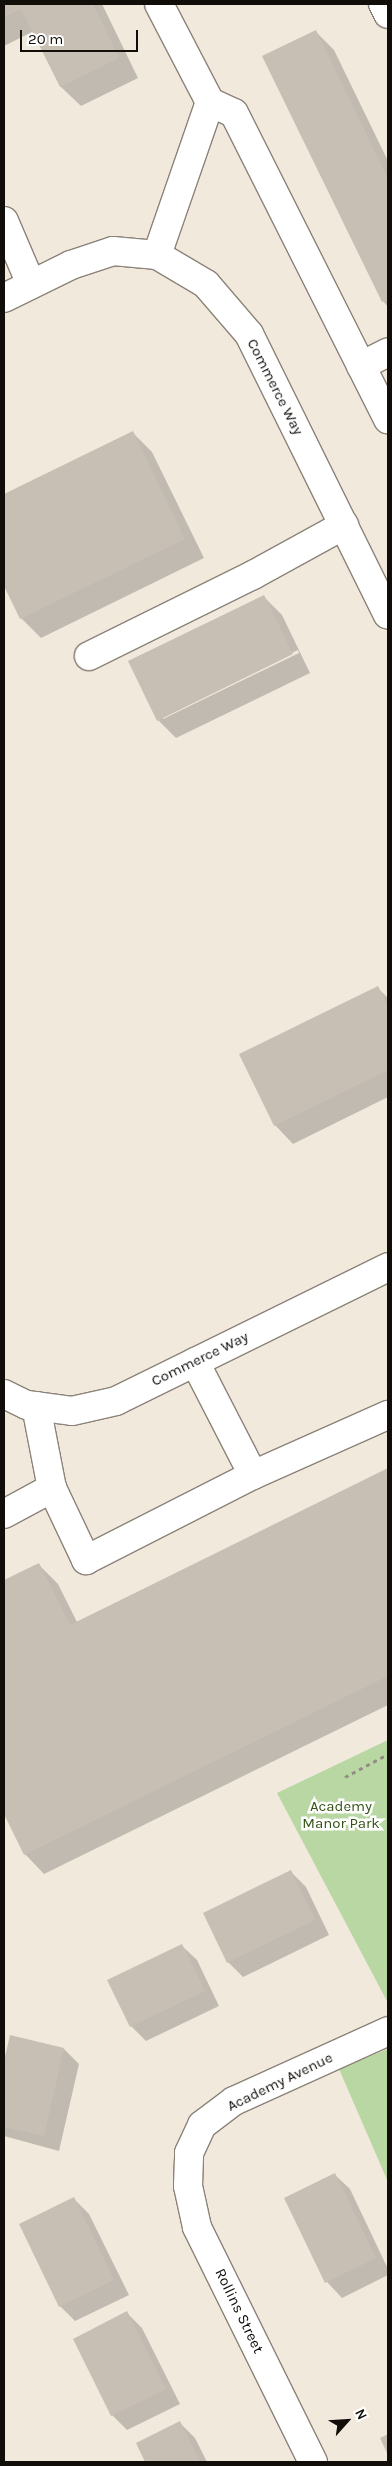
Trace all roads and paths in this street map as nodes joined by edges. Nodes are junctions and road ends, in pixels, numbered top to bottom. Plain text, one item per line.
1 (159, 4) edge
2 (383, 4) edge
3 (388, 14) edge
4 (210, 102) junction
5 (4, 221) edge
6 (157, 255) junction
7 (31, 284) junction
8 (4, 298) edge
9 (388, 352) edge
10 (361, 366) junction
11 (388, 419) edge
12 (344, 524) junction
13 (388, 615) edge
14 (89, 656) dead end
15 (387, 1271) edge
16 (195, 1362) junction
17 (4, 1394) edge
18 (36, 1406) junction
19 (388, 1415) edge
20 (253, 1475) junction
21 (52, 1488) junction
22 (4, 1514) edge
23 (388, 1754) edge
24 (345, 1777) dead end
25 (388, 2031) edge
26 (189, 2153) joint
27 (313, 2462) edge

1 - 4 street
2 - 3 street
4 - 6 street
4 - 10 street
5 - 7 street
6 - 7 street, Commerce Way
6 - 12 street, Commerce Way
7 - 8 street, Commerce Way
9 - 10 street
10 - 11 street
12 - 13 street, Commerce Way
12 - 14 street
15 - 16 street, Commerce Way
16 - 18 street, Commerce Way
16 - 20 street
17 - 18 street, Commerce Way
18 - 21 street
19 - 20 street
20 - 21 street
21 - 22 street
23 - 24 path
25 - 26 street, Academy Avenue
26 - 27 street, Rollins Street

